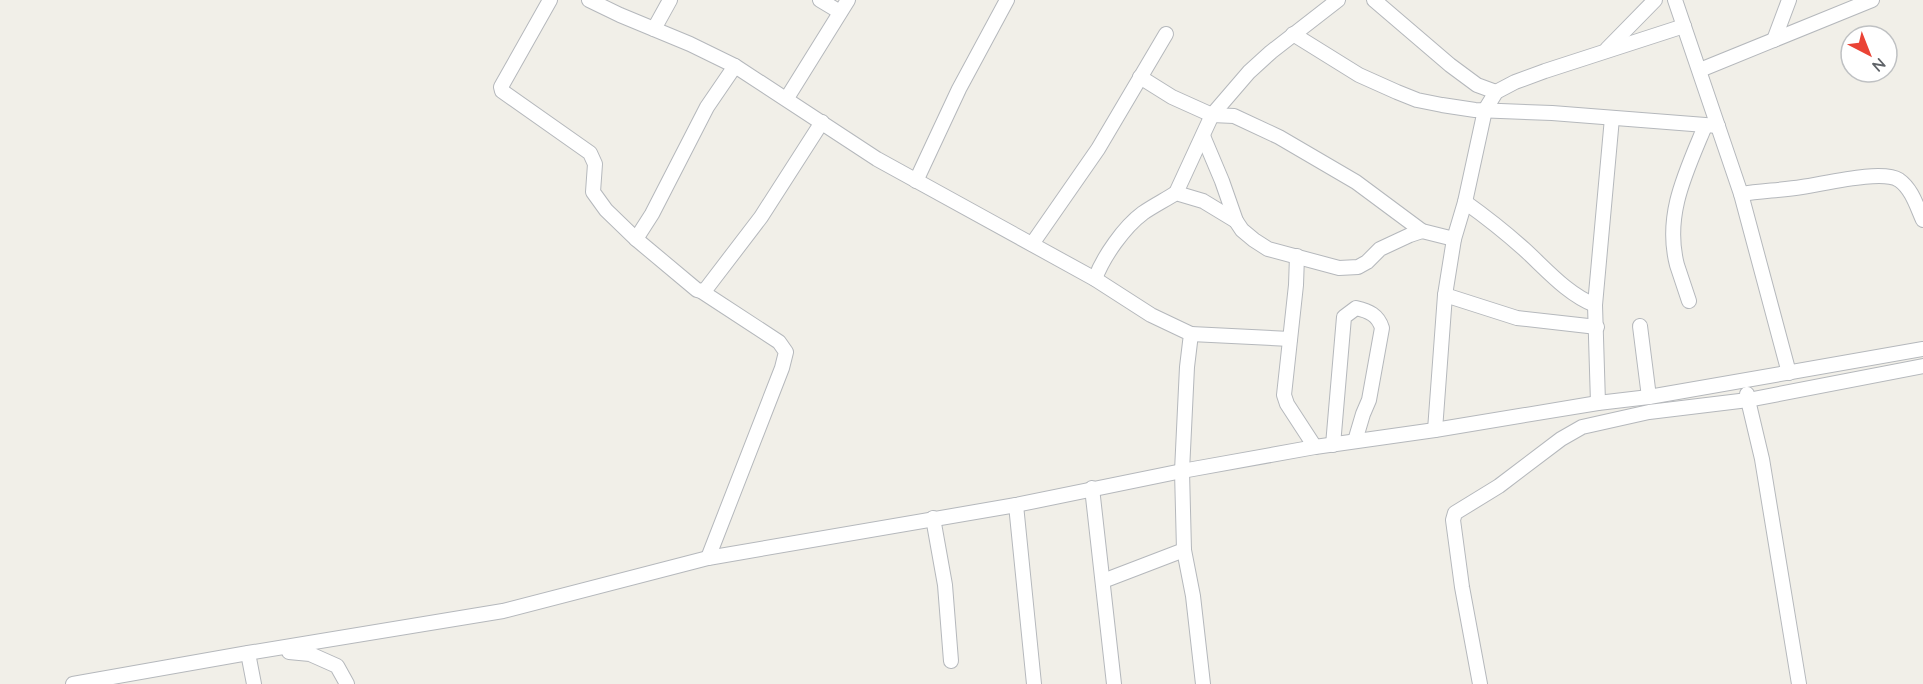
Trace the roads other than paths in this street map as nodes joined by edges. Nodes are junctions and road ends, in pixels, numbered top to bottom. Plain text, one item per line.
1 (550, 0) edge
2 (589, 0) edge
3 (670, 0) edge
4 (820, 0) edge
5 (1007, 0) edge
6 (1338, 0) edge
7 (1655, 0) edge
8 (1675, 0) edge
9 (1789, 0) edge
10 (1872, 0) edge
11 (1382, 2) edge
12 (844, 6) edge
13 (1684, 26) junction
14 (654, 29) junction
15 (1166, 34) dead end
16 (1293, 34) junction
17 (1774, 40) junction
18 (1606, 50) junction
19 (735, 66) junction
20 (1700, 70) junction
21 (1140, 77) junction
22 (1496, 92) junction
23 (787, 99) junction
24 (1485, 110) junction
25 (1212, 115) junction
26 (1612, 118) junction
27 (822, 122) junction
28 (1712, 126) junction
29 (1203, 136) junction
30 (916, 181) junction
31 (1176, 193) junction
32 (1741, 194) junction
33 (1465, 202) junction
34 (1923, 220) edge
35 (1236, 221) junction
36 (1422, 231) junction
37 (636, 239) junction
38 (1454, 239) junction
39 (1032, 244) junction
40 (1297, 256) junction
41 (1095, 279) junction
42 (701, 291) junction
43 (1445, 295) junction
44 (1689, 301) dead end
45 (1594, 305) junction
46 (1640, 326) dead end
47 (1597, 327) junction
48 (1191, 334) junction
49 (1290, 339) junction
50 (1923, 349) edge
51 (1923, 366) edge
52 (1789, 372) junction
53 (1743, 380) junction
54 (1649, 398) junction
55 (1748, 400) junction
56 (1598, 403) junction
57 (1435, 430) junction
58 (1356, 441) junction
59 (1333, 445) junction
60 (1315, 447) junction
61 (1182, 471) junction
62 (1092, 488) junction
63 (1016, 505) junction
64 (933, 518) junction
65 (1184, 550) junction
66 (708, 558) junction
67 (1102, 581) junction
68 (248, 653) junction
69 (951, 661) dead end
70 (73, 684) edge
71 (254, 684) edge
72 (347, 684) edge
73 (1034, 684) edge
74 (1114, 684) edge
75 (1203, 684) edge
76 (1480, 684) edge
77 (1799, 684) edge

1 - 37 street
2 - 14 street
3 - 14 street
4 - 12 street
5 - 30 street
6 - 16 street
7 - 18 street
8 - 13 street
9 - 17 street
10 - 17 street
11 - 22 street
12 - 23 street
13 - 18 street
13 - 20 street
14 - 19 street
15 - 21 street
16 - 24 street
16 - 25 street
17 - 20 street
18 - 22 street
19 - 23 street
19 - 37 street
20 - 28 street
21 - 25 street
21 - 39 street
22 - 24 street
23 - 27 street
24 - 26 street
24 - 33 street
25 - 29 street
25 - 36 street
26 - 28 street
26 - 45 street
27 - 30 street
27 - 42 street
28 - 32 street
28 - 44 street
29 - 31 street
29 - 35 street
30 - 39 street
31 - 35 street
31 - 41 street
32 - 34 street
32 - 52 street
33 - 38 street
33 - 45 street
35 - 40 street
36 - 38 street
36 - 40 street
37 - 42 street
38 - 43 street
39 - 41 street
40 - 49 street
41 - 48 street
42 - 66 street
43 - 47 street
43 - 57 street
45 - 47 street
46 - 54 street
47 - 56 street
48 - 49 street
48 - 61 street
49 - 60 street
50 - 52 street
51 - 55 street
52 - 53 street
53 - 54 street
53 - 55 street
54 - 56 street
55 - 76 street
55 - 77 street
56 - 57 street
57 - 58 street
58 - 59 street
58 - 59 street
59 - 60 street
60 - 61 street
61 - 62 street
61 - 65 street
62 - 63 street
62 - 67 street
63 - 64 street
63 - 73 street
64 - 66 street
64 - 69 street
65 - 67 street
65 - 75 street
66 - 68 street
67 - 74 street
68 - 70 street
68 - 71 street
68 - 72 street

